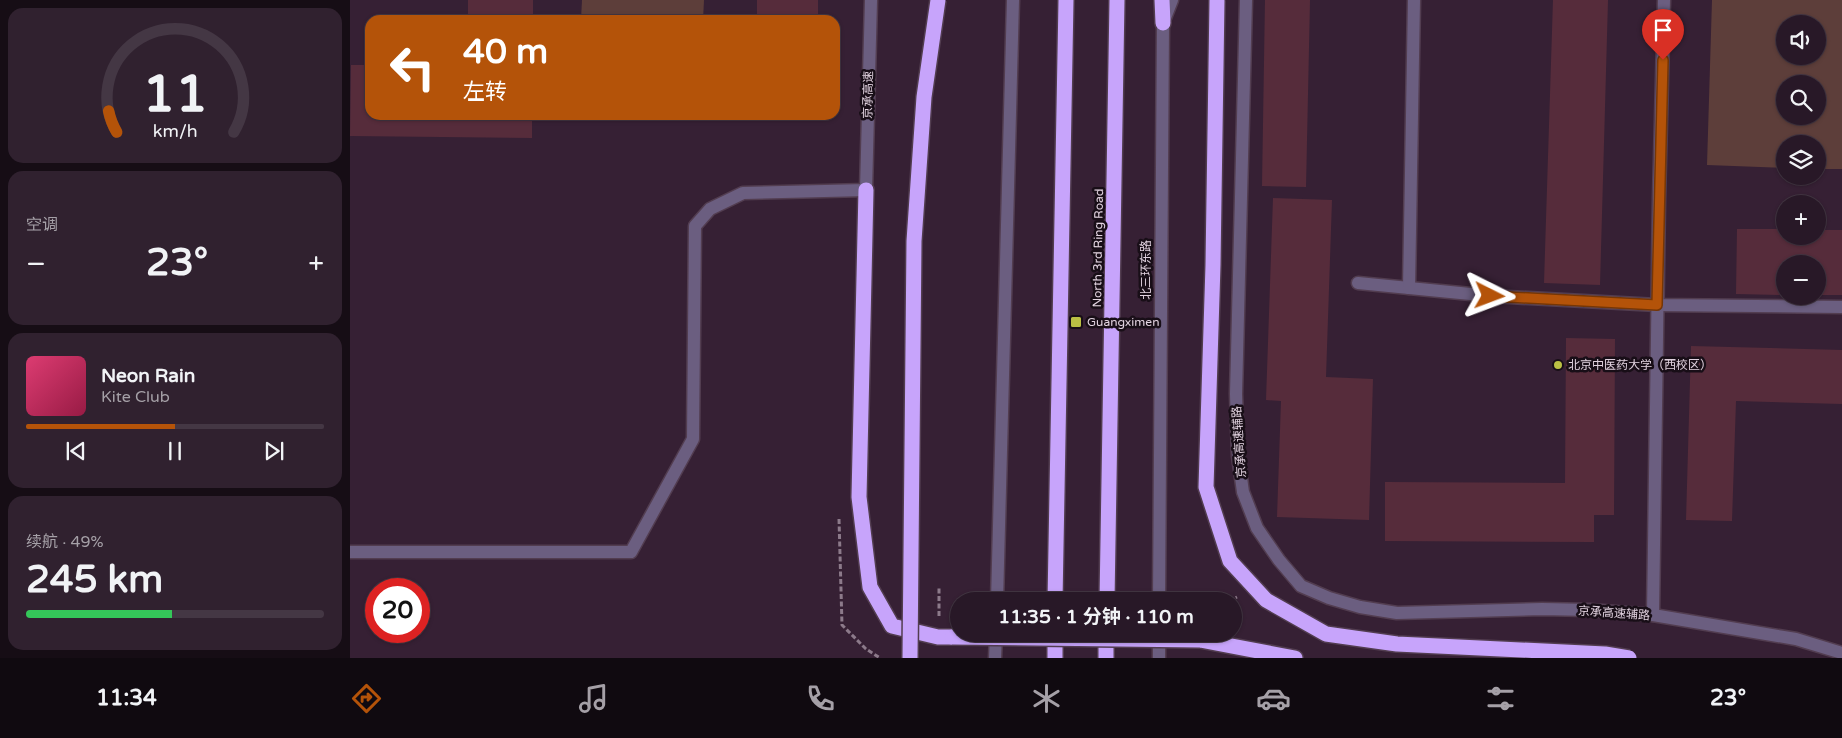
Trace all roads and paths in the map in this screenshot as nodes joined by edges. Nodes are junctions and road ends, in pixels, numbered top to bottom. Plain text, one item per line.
1 (871, 0) edge
2 (938, 0) edge
3 (1013, 0) edge
4 (1066, 0) edge
5 (1117, 0) edge
6 (1162, 0) edge
7 (1172, 0) edge
8 (1217, 0) edge
9 (1246, 0) edge
10 (1414, 0) edge
11 (1664, 0) edge
12 (1163, 23) junction
13 (866, 190) junction
14 (1358, 283) dead end
15 (1409, 288) junction
16 (1657, 305) junction
17 (1842, 307) edge
18 (350, 552) edge
19 (997, 592) edge
20 (1055, 592) edge
21 (1106, 592) edge
22 (1159, 592) edge
23 (1653, 615) junction
24 (996, 642) edge
25 (1055, 642) edge
26 (1106, 642) edge
27 (1159, 642) edge
28 (1842, 654) edge
29 (910, 658) edge
30 (995, 658) edge
31 (1054, 658) edge
32 (1106, 658) edge
33 (1159, 658) edge
34 (1295, 658) edge
35 (1629, 658) edge

1 - 13 street, 京承高速
2 - 29 highway, bridge
3 - 19 street
4 - 20 highway
5 - 21 highway, North 3rd Ring Road
6 - 12 highway
7 - 12 street, 北三环东路
8 - 35 highway, bridge
9 - 23 street, 京承高速辅路
10 - 15 street
11 - 16 street
12 - 22 street, 北三环东路
13 - 18 street
13 - 34 highway, bridge
14 - 15 street
15 - 16 street
16 - 17 street
16 - 23 street
23 - 28 street, 京承高速辅路
24 - 30 street
25 - 31 highway
26 - 32 highway
27 - 33 street

